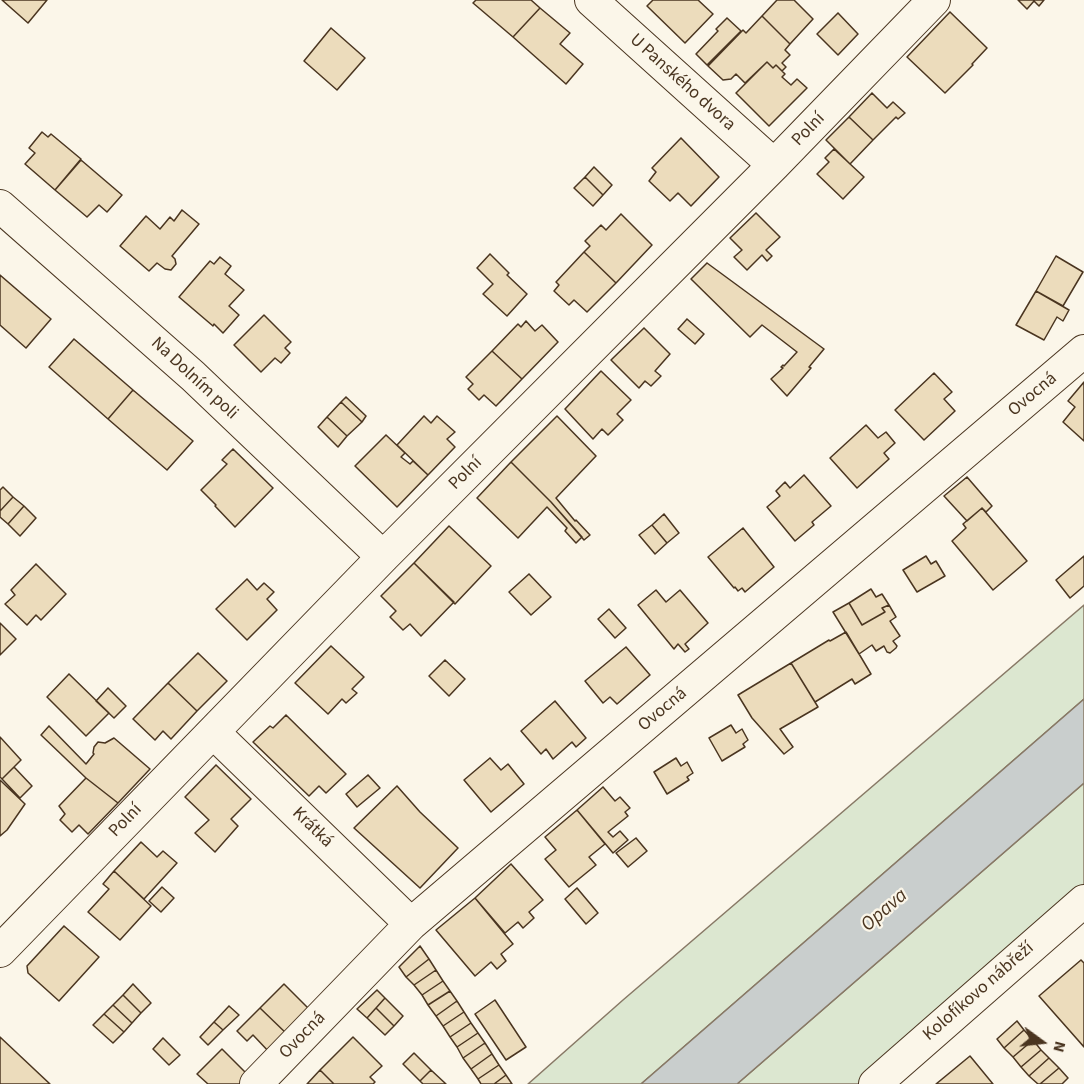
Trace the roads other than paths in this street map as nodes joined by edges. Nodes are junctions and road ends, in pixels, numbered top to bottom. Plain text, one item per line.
1 (591, 0) edge
2 (934, 0) edge
3 (774, 165) junction
4 (0, 206) edge
5 (1084, 351) edge
6 (383, 557) junction
7 (213, 732) junction
8 (1084, 901) edge
9 (411, 924) junction
10 (4, 939) edge
11 (256, 1084) edge
12 (875, 1084) edge

1 - 3 street, U Panského dvora
2 - 3 street, Polní
3 - 6 street, Polní
4 - 6 street, Na Dolním poli
5 - 9 street, Ovocná
6 - 7 street, Polní
7 - 9 street, Krátká
7 - 10 street, Polní
8 - 12 street, Kolofíkovo nábřeží
9 - 11 street, Ovocná

